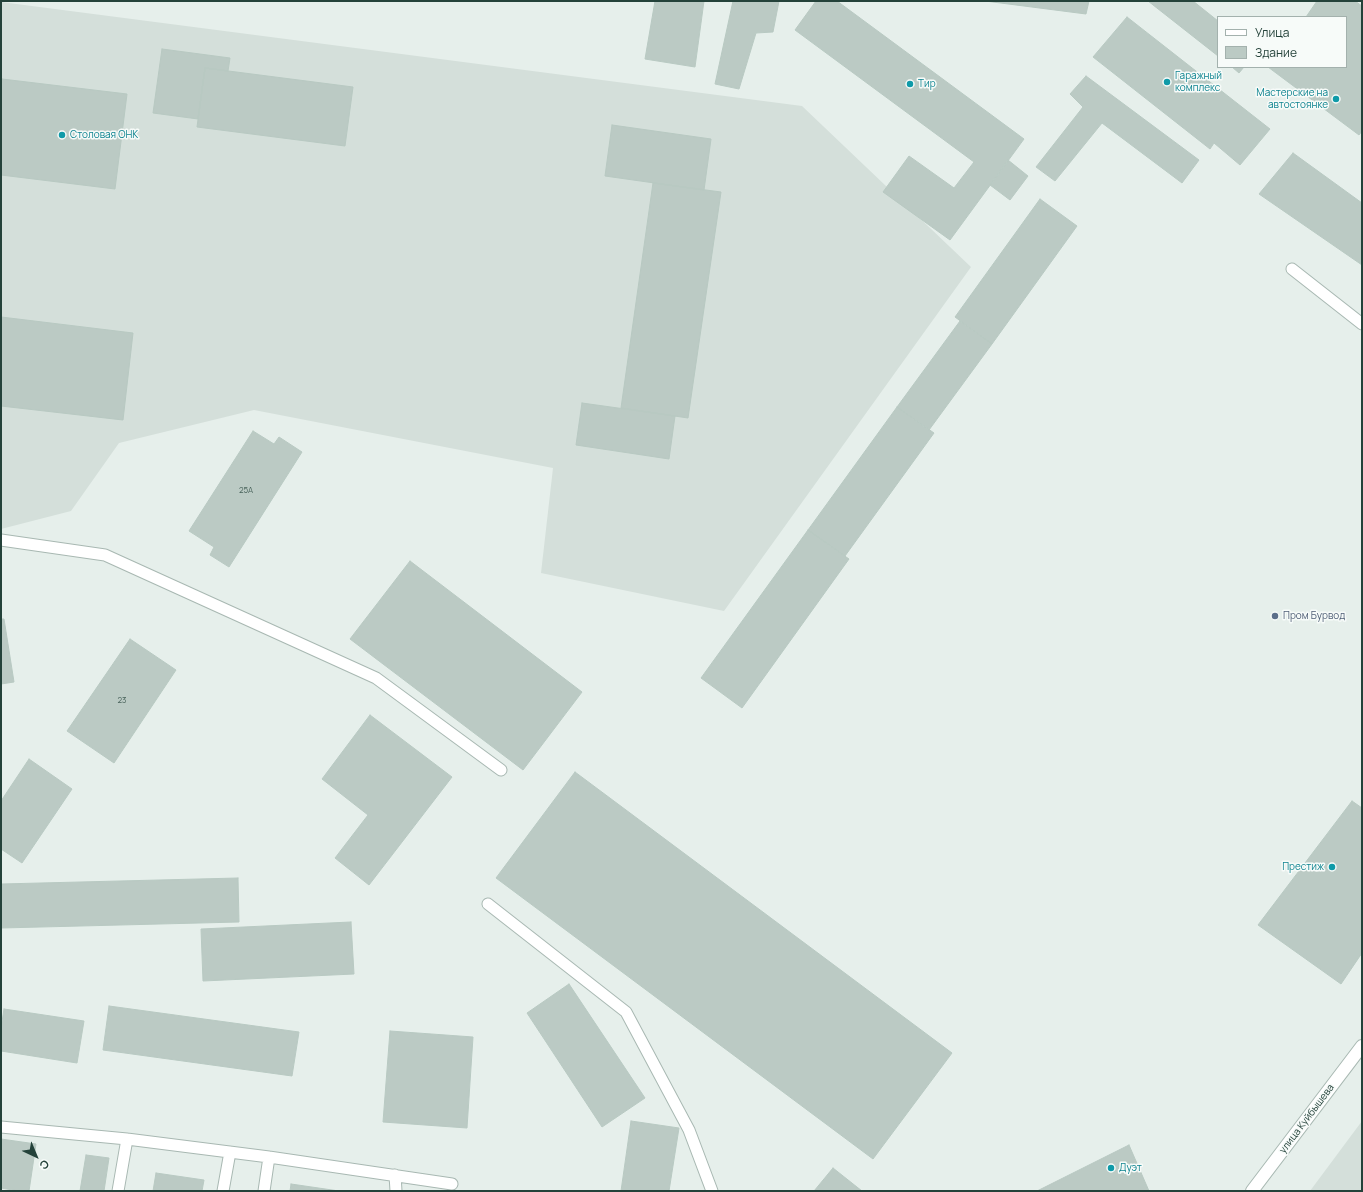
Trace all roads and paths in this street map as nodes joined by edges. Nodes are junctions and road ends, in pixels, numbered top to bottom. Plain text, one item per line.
1 (1292, 269) dead end
2 (1362, 324) edge
3 (1, 540) edge
4 (501, 770) dead end
5 (488, 904) dead end
6 (1362, 1046) edge
7 (1, 1126) edge
8 (127, 1139) junction
9 (230, 1152) junction
10 (269, 1156) junction
11 (395, 1175) junction
12 (452, 1184) dead end
13 (118, 1191) edge
14 (224, 1191) edge
15 (264, 1191) edge
16 (396, 1191) edge
17 (712, 1191) edge
18 (1252, 1191) edge

1 - 2 lane
3 - 4 lane
5 - 17 lane
6 - 18 street, улица Куйбышева
7 - 8 lane
8 - 9 lane
8 - 13 lane
9 - 10 lane
9 - 14 lane
10 - 11 lane
10 - 15 lane
11 - 12 lane
11 - 16 lane

